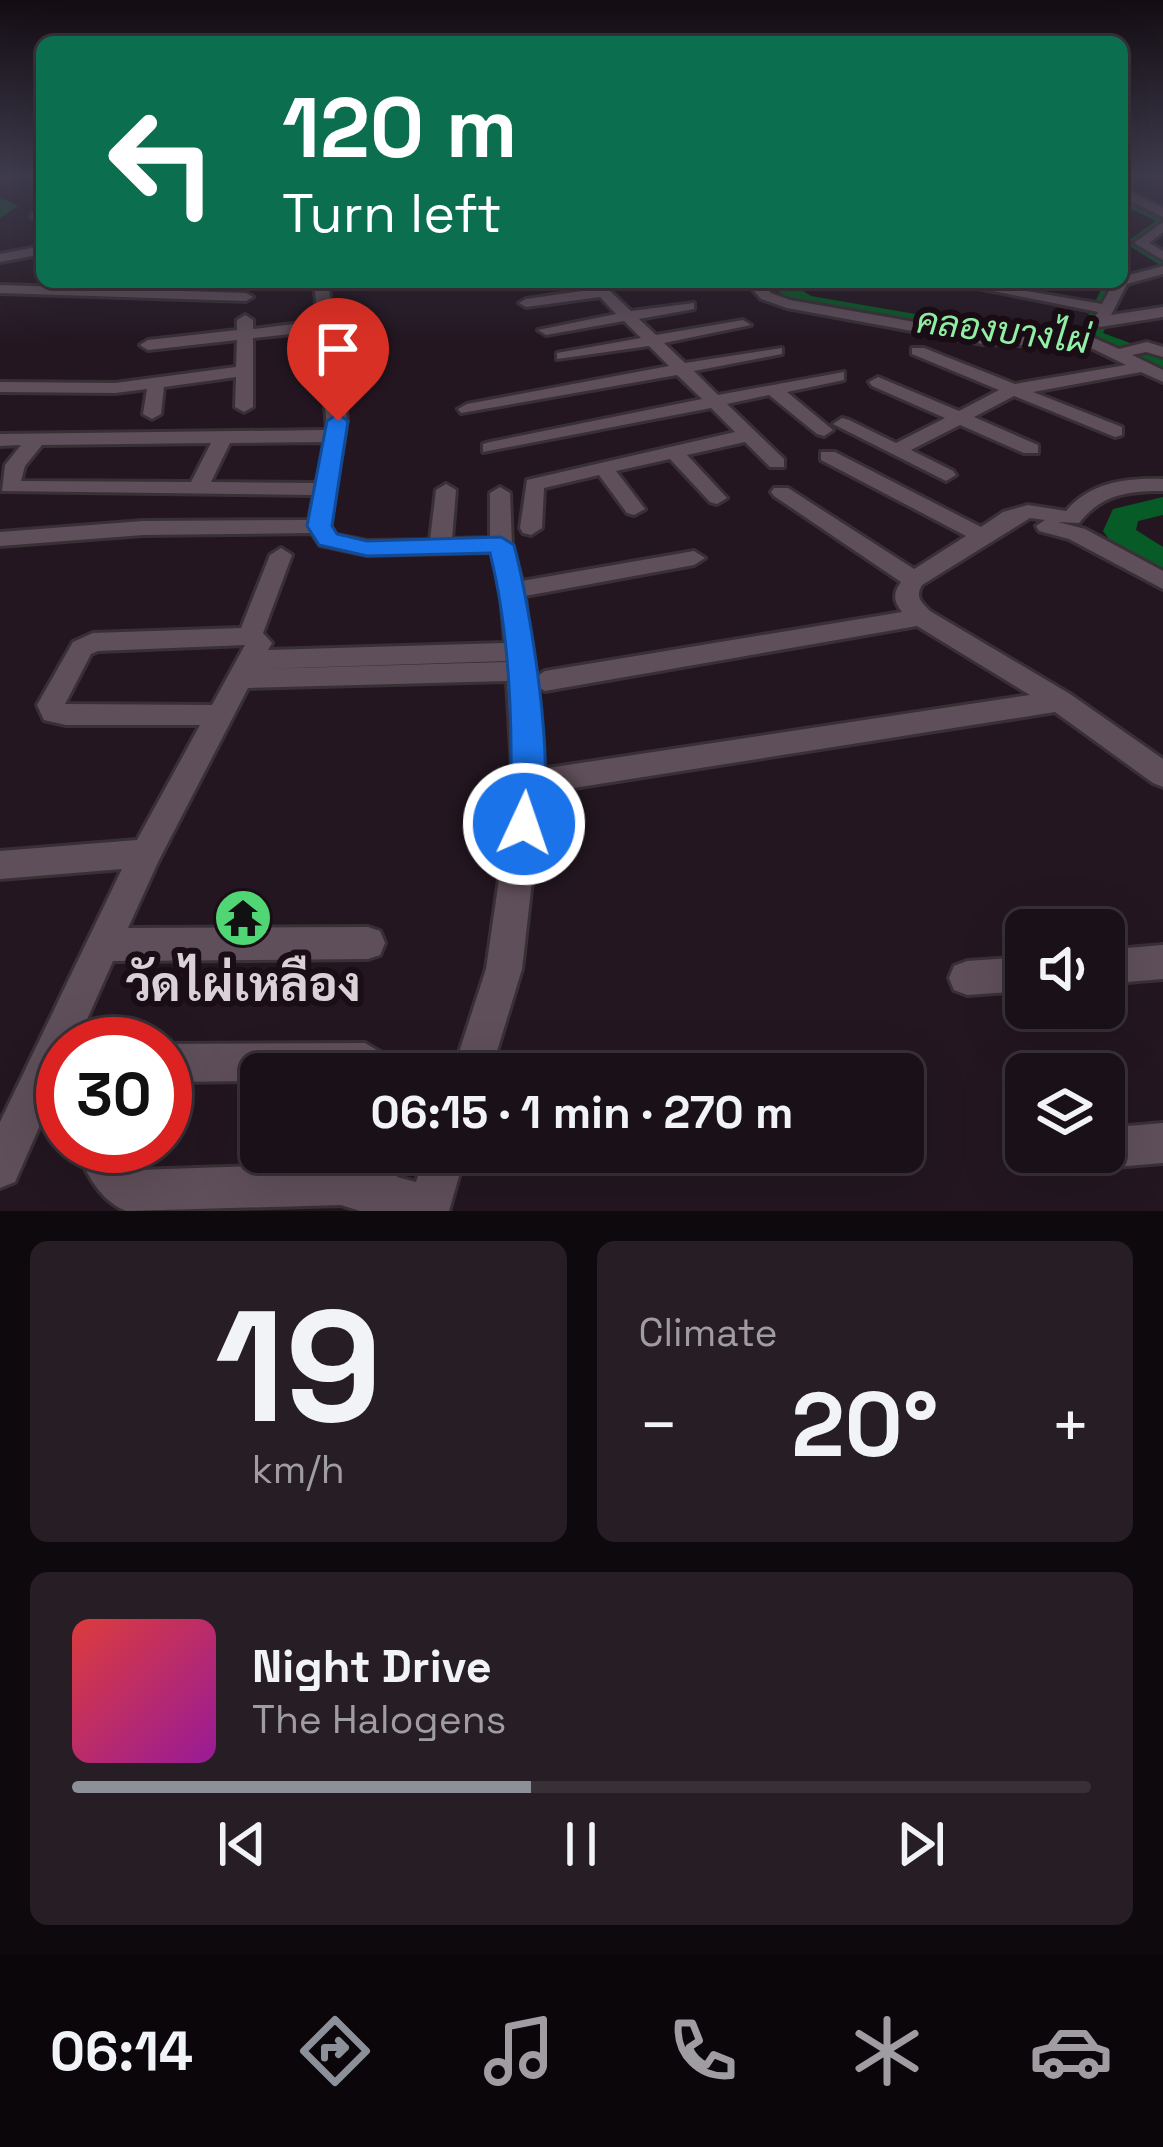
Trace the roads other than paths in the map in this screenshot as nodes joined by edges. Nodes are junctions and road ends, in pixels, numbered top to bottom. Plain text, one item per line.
1 (1154, 233) edge
2 (36, 248) edge
3 (1163, 256) edge
4 (0, 258) edge
5 (1163, 270) edge
6 (36, 275) edge
7 (0, 279) edge
8 (1128, 280) edge
9 (1128, 282) edge
10 (1128, 285) edge
11 (1163, 286) edge
12 (322, 288) edge
13 (599, 288) edge
14 (605, 288) edge
15 (760, 288) edge
16 (985, 288) dead end
17 (1120, 288) edge
18 (0, 289) edge
19 (246, 289) edge
20 (526, 302) dead end
21 (689, 306) dead end
22 (1163, 308) edge
23 (836, 310) junction
24 (627, 315) junction
25 (328, 325) junction
26 (743, 325) dead end
27 (1097, 328) junction
28 (546, 330) dead end
29 (835, 332) dead end
30 (244, 334) junction
31 (652, 340) junction
32 (148, 345) dead end
33 (776, 351) dead end
34 (918, 351) dead end
35 (1163, 352) edge
36 (1133, 355) junction
37 (563, 356) dead end
38 (682, 370) junction
39 (245, 371) junction
40 (838, 376) dead end
41 (1163, 377) edge
42 (878, 382) dead end
43 (157, 384) junction
44 (0, 386) edge
45 (771, 388) junction
46 (1013, 390) junction
47 (712, 401) junction
48 (244, 407) dead end
49 (467, 409) dead end
50 (152, 414) dead end
51 (961, 418) junction
52 (1115, 431) dead end
53 (224, 436) junction
54 (335, 436) junction
55 (749, 436) junction
56 (38, 438) junction
57 (0, 440) edge
58 (490, 448) dead end
59 (1031, 449) dead end
60 (897, 450) junction
61 (674, 452) junction
62 (828, 456) dead end
63 (777, 463) dead end
64 (604, 468) junction
65 (946, 475) dead end
66 (1163, 485) edge
67 (198, 489) junction
68 (326, 489) junction
69 (446, 490) dead end
70 (781, 492) dead end
71 (500, 493) dead end
72 (717, 498) dead end
73 (634, 509) dead end
74 (320, 526) junction
75 (1074, 526) junction
76 (531, 528) dead end
77 (982, 535) junction
78 (0, 539) edge
79 (441, 543) junction
80 (501, 545) junction
81 (281, 555) dead end
82 (694, 558) dead end
83 (914, 580) junction
84 (1163, 580) edge
85 (513, 590) junction
86 (921, 617) junction
87 (246, 659) junction
88 (528, 668) junction
89 (1060, 701) junction
90 (223, 716) junction
91 (1163, 775) edge
92 (528, 782) junction
93 (146, 853) junction
94 (0, 865) edge
95 (368, 943) dead end
96 (103, 945) junction
97 (1163, 962) edge
98 (1125, 965) edge
99 (1005, 975) edge
100 (967, 978) dead end
101 (478, 1053) edge
102 (192, 1063) edge
103 (240, 1063) edge
104 (1163, 1143) edge
105 (1125, 1146) edge
106 (4, 1147) edge
107 (112, 1173) edge
108 (378, 1173) edge
109 (440, 1173) edge
110 (370, 1194) junction
111 (429, 1209) edge

1 - 3 street
2 - 4 street
5 - 8 street
6 - 7 street
9 - 11 street
10 - 22 street
12 - 25 street
13 - 20 street
14 - 24 street
15 - 23 street
16 - 27 street
17 - 27 street
18 - 19 street
19 - 30 street
21 - 24 street
22 - 27 street
23 - 27 street
23 - 29 street
24 - 28 street
24 - 31 street
25 - 30 street
25 - 54 street
26 - 31 street
27 - 36 street
30 - 32 street
30 - 39 street
31 - 37 street
31 - 38 street
33 - 38 street
34 - 46 street
35 - 36 street
36 - 41 street
36 - 46 street
38 - 47 street
38 - 49 street
39 - 43 street
39 - 48 street
40 - 45 street
42 - 51 street
43 - 44 street
43 - 50 street
45 - 47 street
45 - 60 street
46 - 51 street
46 - 52 street
47 - 55 street
47 - 58 street
51 - 59 street
51 - 60 street
53 - 54 street
53 - 56 street
53 - 67 street
54 - 68 street
55 - 61 street
55 - 63 street
56 - 57 street
56 - 67 street
60 - 65 street
61 - 64 street
61 - 72 street
62 - 77 street
64 - 73 street
64 - 76 street
66 - 75 street
67 - 68 street
68 - 74 street
69 - 79 street
70 - 83 street
71 - 80 street
74 - 78 street
74 - 79 street
75 - 77 street
75 - 84 street
77 - 83 street
79 - 80 street
80 - 85 street
81 - 87 street
82 - 85 street
83 - 86 street
85 - 88 street
86 - 88 street
86 - 89 street
87 - 88 street
87 - 90 street
87 - 90 street
88 - 92 street
89 - 91 street
89 - 92 street
90 - 93 street
92 - 101 street
93 - 94 street
93 - 96 street
95 - 96 street
96 - 106 street
97 - 98 street
99 - 100 street
102 - 103 street
104 - 105 street
107 - 110 street
108 - 110 street
109 - 111 street
110 - 111 street

